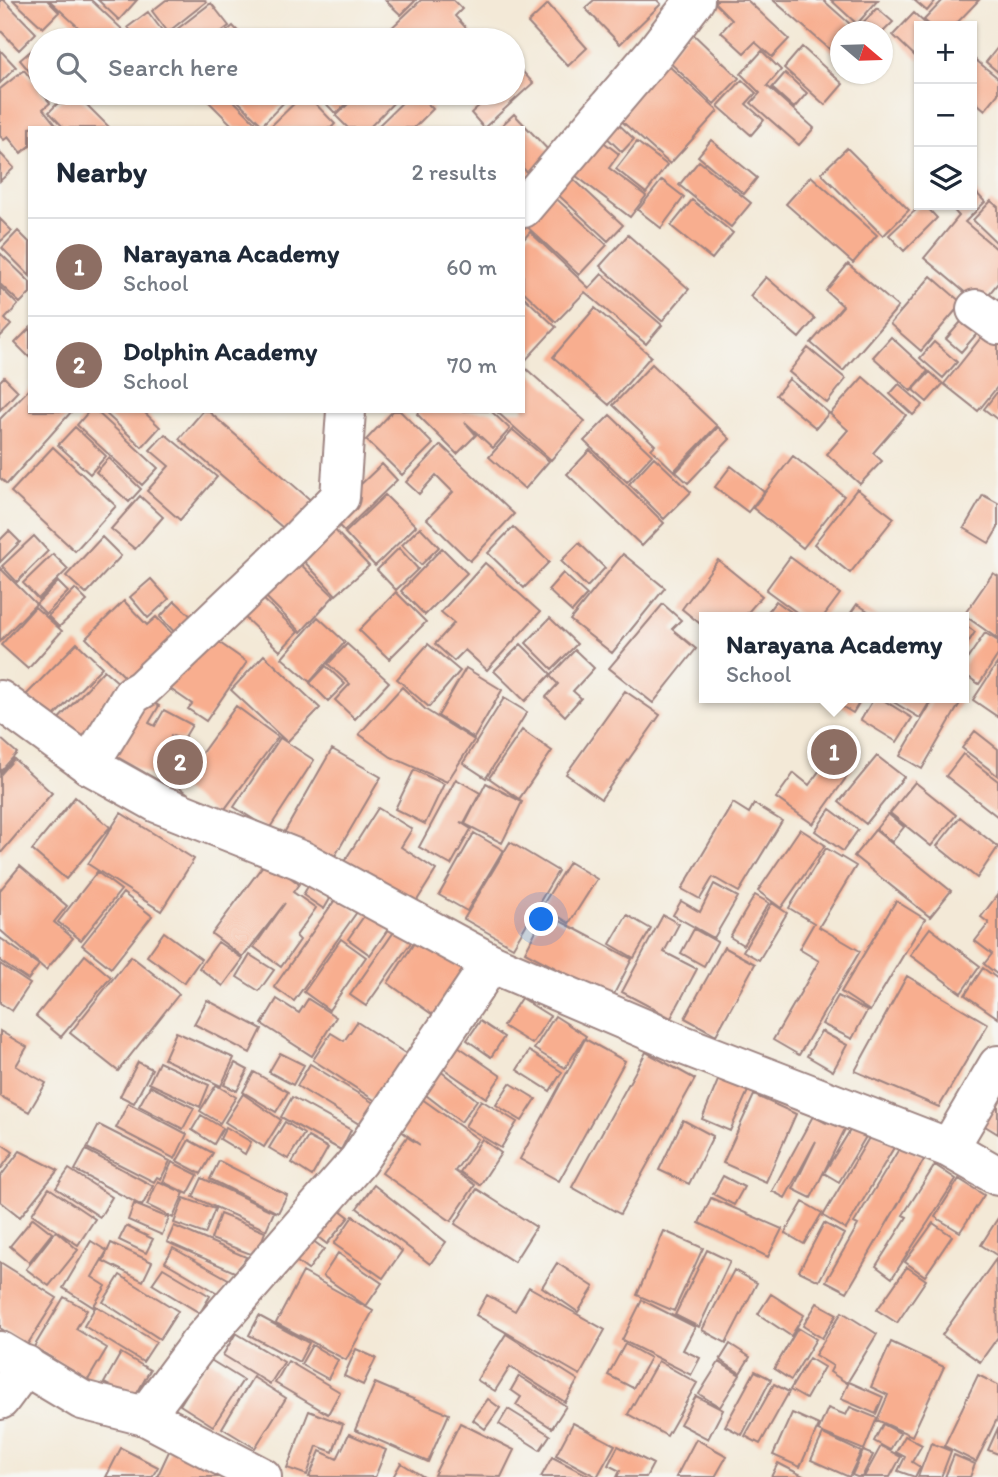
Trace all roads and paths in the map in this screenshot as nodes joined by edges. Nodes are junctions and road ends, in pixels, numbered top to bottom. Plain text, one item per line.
1 (695, 0) edge
2 (525, 206) edge
3 (346, 413) edge
4 (0, 700) edge
5 (89, 765) junction
6 (491, 963) junction
7 (998, 1065) edge
8 (949, 1148) junction
9 (998, 1176) edge
10 (13, 1358) edge
11 (0, 1400) edge
12 (145, 1416) junction
13 (262, 1477) edge

1 - 2 street
3 - 5 street
4 - 5 street
5 - 6 street
6 - 8 street
6 - 12 street
7 - 8 street
8 - 9 street
10 - 11 street
10 - 12 street
12 - 13 street

